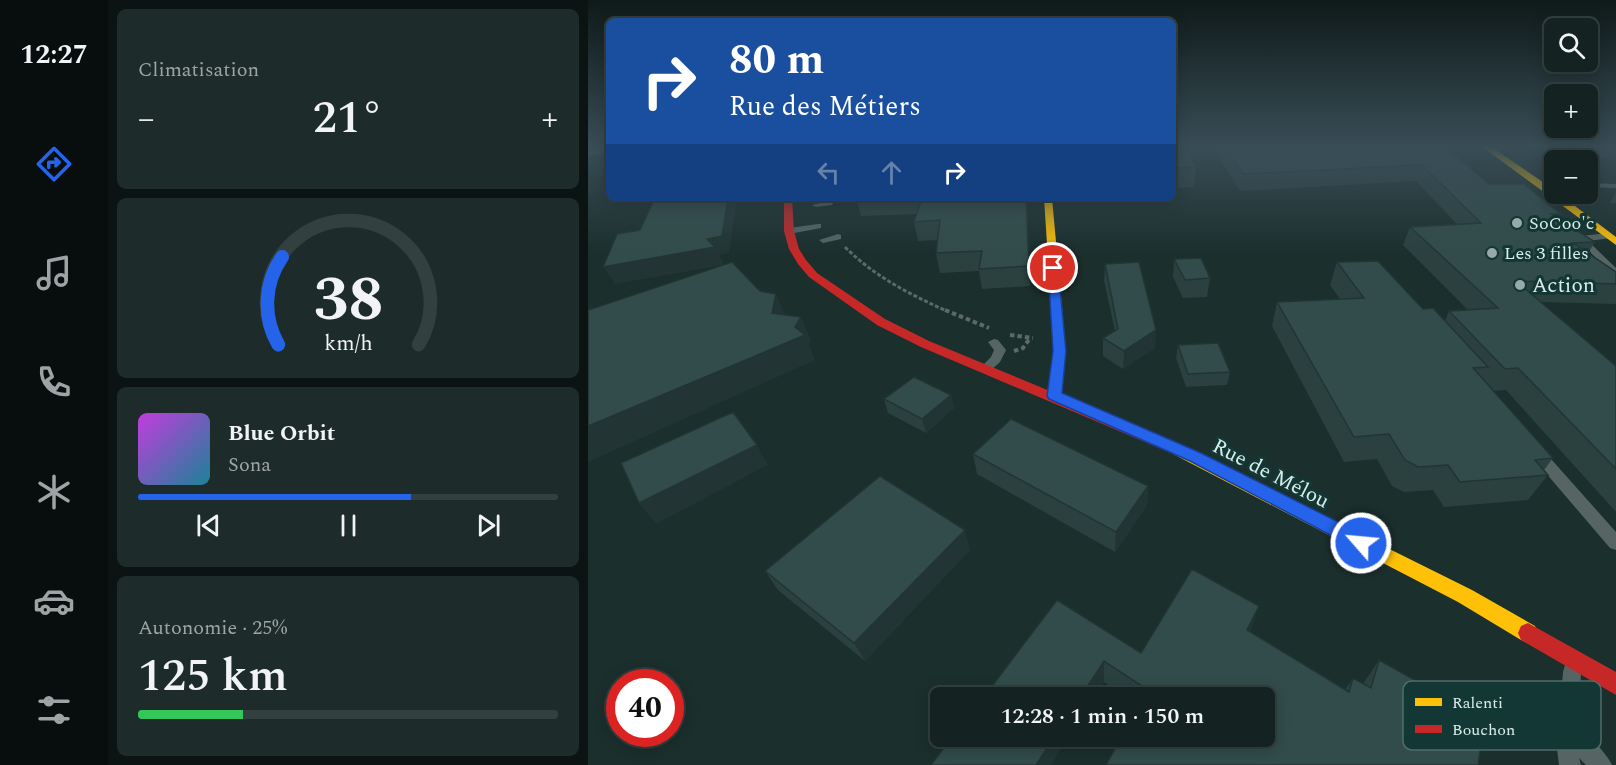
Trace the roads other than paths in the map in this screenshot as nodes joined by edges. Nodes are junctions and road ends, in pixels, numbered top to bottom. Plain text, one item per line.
1 (1537, 182) edge
2 (1598, 185) edge
3 (1616, 186) edge
4 (788, 201) edge
5 (1048, 201) edge
6 (829, 203) dead end
7 (1580, 204) edge
8 (816, 205) dead end
9 (818, 226) dead end
10 (789, 231) junction
11 (1613, 235) edge
12 (838, 237) road end
13 (823, 240) dead end
14 (1616, 273) edge
15 (994, 342) dead end
16 (986, 368) junction
17 (1054, 396) junction
18 (1530, 446) edge
19 (1616, 543) edge
20 (1572, 659) junction
21 (1571, 681) edge
22 (1616, 684) edge
23 (1567, 750) edge
24 (1586, 750) edge
25 (1570, 765) edge
26 (1601, 765) edge

1 - 11 street
2 - 3 lane
4 - 10 street, Rue de Mélou
5 - 17 street
6 - 8 lane
7 - 11 street
9 - 10 lane
10 - 16 street, Rue de Mélou
11 - 14 lane
12 - 13 lane
15 - 16 lane
16 - 17 street, Rue de Mélou
17 - 20 street, Rue de Mélou
18 - 19 lane
20 - 21 lane
20 - 22 street, Rue de Mélou
23 - 25 lane
24 - 26 lane

